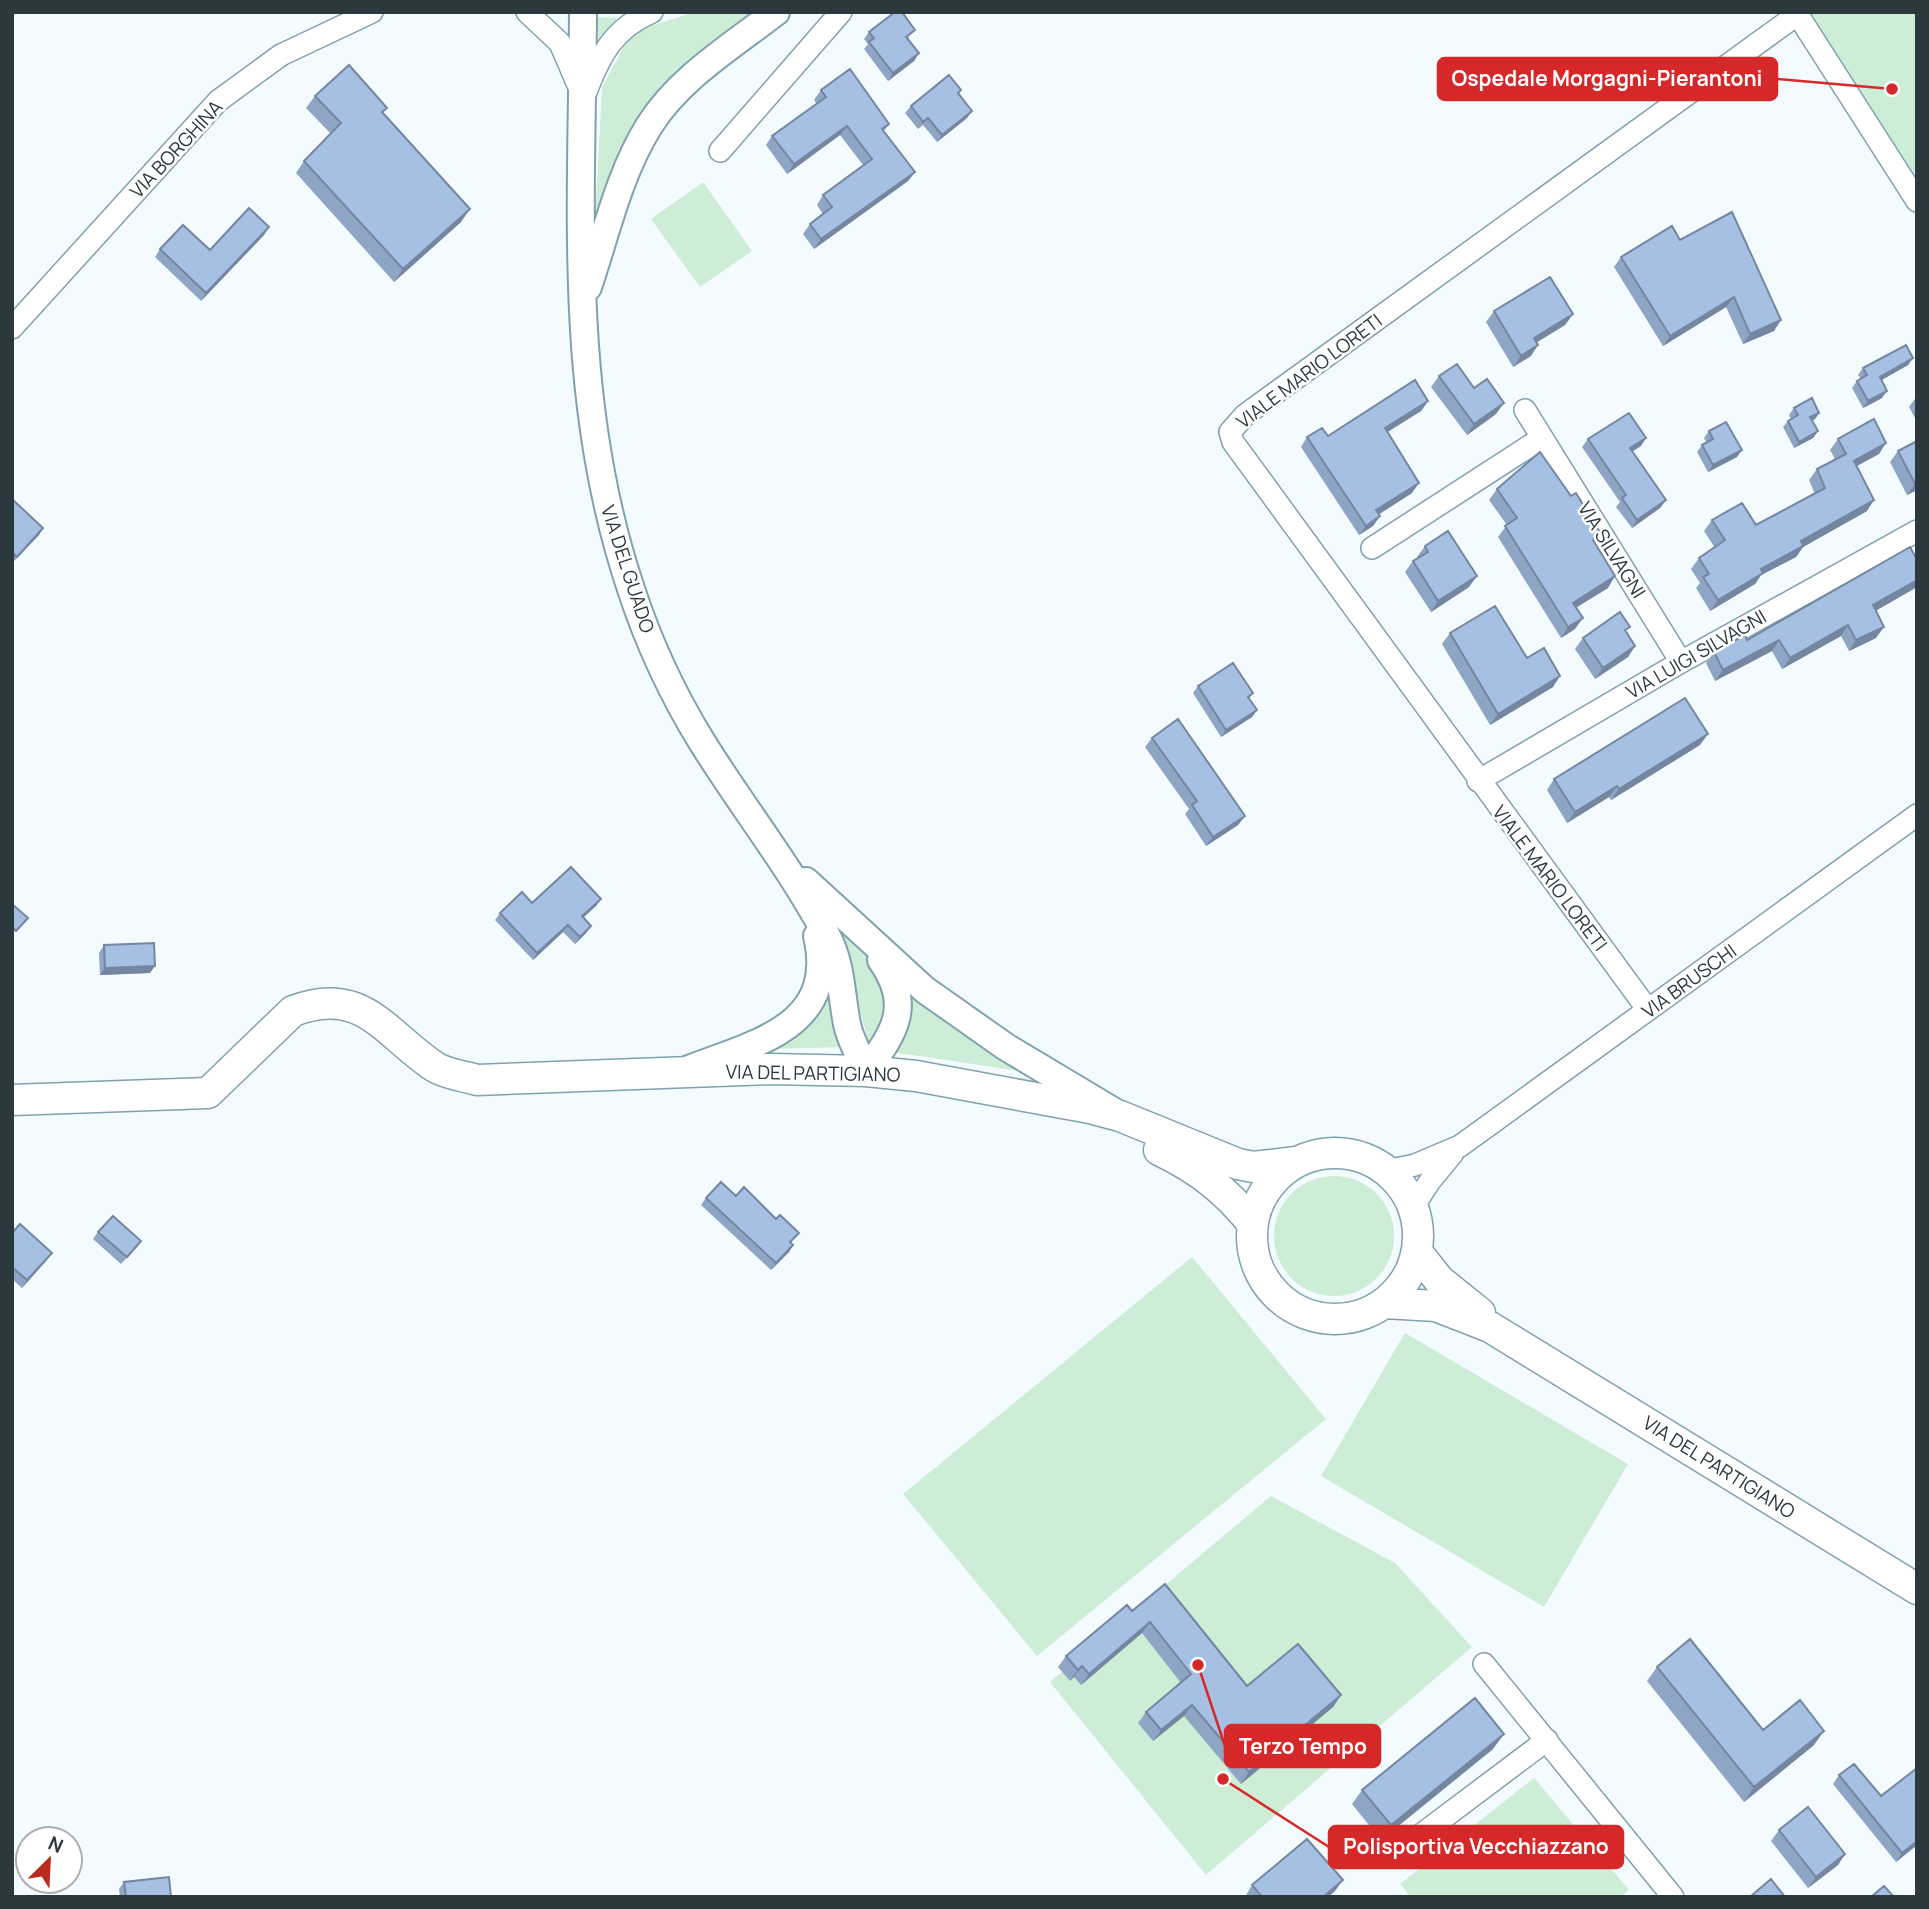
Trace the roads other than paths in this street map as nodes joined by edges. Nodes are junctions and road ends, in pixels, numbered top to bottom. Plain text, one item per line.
1 (372, 12) edge
2 (527, 12) edge
3 (583, 12) edge
4 (639, 12) edge
5 (776, 12) edge
6 (841, 12) edge
7 (651, 13) edge
8 (1797, 13) edge
9 (583, 100) junction
10 (720, 151) dead end
11 (1917, 201) edge
12 (583, 302) junction
13 (12, 328) edge
14 (1525, 410) dead end
15 (1542, 438) junction
16 (1917, 531) edge
17 (1372, 548) dead end
18 (1681, 662) junction
19 (1478, 781) junction
20 (1917, 815) edge
21 (783, 859) junction
22 (811, 907) junction
23 (865, 937) junction
24 (1648, 1010) junction
25 (866, 1071) junction
26 (682, 1072) junction
27 (1026, 1096) junction
28 (12, 1100) edge
29 (1120, 1116) junction
30 (1460, 1146) junction
31 (1296, 1162) junction
32 (1387, 1171) junction
33 (1413, 1207) junction
34 (1252, 1223) junction
35 (1417, 1252) junction
36 (1385, 1303) junction
37 (1522, 1345) junction
38 (1917, 1589) edge
39 (1484, 1664) dead end
40 (1547, 1740) junction
41 (1402, 1849) dead end
42 (1673, 1897) edge

1 - 13 street, VIA BORGHINA
2 - 9 street
3 - 9 street, VIA DEL GUADO
4 - 7 street
5 - 12 street
6 - 10 street
7 - 9 street
8 - 11 street
8 - 19 street, VIALE MARIO LORETI
9 - 12 street, VIA DEL GUADO
12 - 21 street, VIA DEL GUADO
14 - 15 street, VIA SILVAGNI
15 - 17 street
15 - 18 street, VIA SILVAGNI
16 - 18 street, VIA LUIGI SILVAGNI
18 - 19 street, VIA LUIGI SILVAGNI
19 - 24 street, VIALE MARIO LORETI
20 - 24 street, VIA BRUSCHI
21 - 22 street, VIA DEL GUADO
21 - 23 street
22 - 25 street, VIA DEL GUADO
22 - 26 street
23 - 25 street
23 - 29 street
24 - 30 street, VIA BRUSCHI
25 - 26 main road, VIA DEL PARTIGIANO
25 - 27 main road, VIA DEL PARTIGIANO
26 - 28 main road, VIA DEL PARTIGIANO
27 - 29 main road, VIA DEL PARTIGIANO
27 - 34 main road, VIA DEL PARTIGIANO
29 - 31 main road, VIA DEL PARTIGIANO
30 - 32 street, VIA BRUSCHI
30 - 33 street, VIA BRUSCHI
31 - 32 main road
31 - 34 main road
32 - 33 main road
33 - 35 main road
34 - 36 main road
35 - 36 main road
35 - 37 main road, VIA DEL PARTIGIANO
36 - 37 main road, VIA DEL PARTIGIANO
37 - 38 main road, VIA DEL PARTIGIANO
39 - 40 street
40 - 41 street
40 - 42 street

